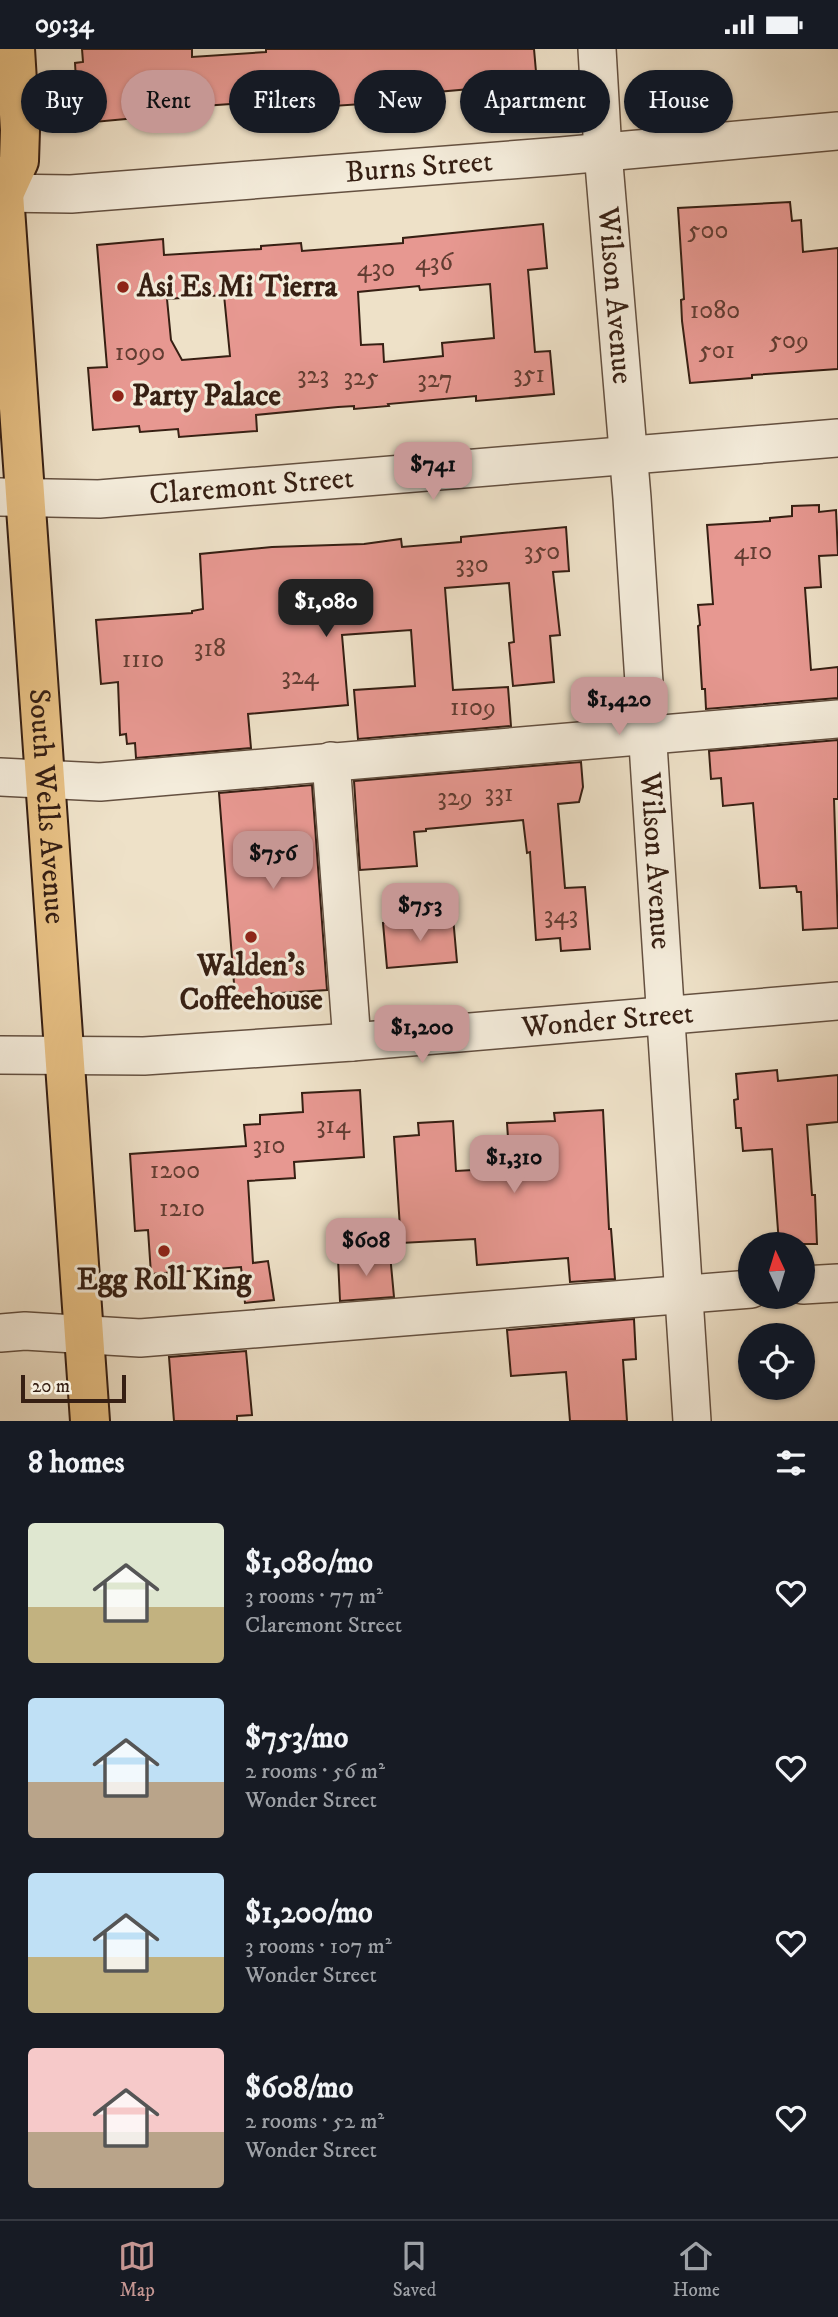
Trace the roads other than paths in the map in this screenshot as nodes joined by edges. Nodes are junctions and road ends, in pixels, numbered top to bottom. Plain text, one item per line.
1 (15, 49) edge
2 (597, 49) edge
3 (838, 131) edge
4 (603, 152) junction
5 (1, 192) edge
6 (838, 439) edge
7 (629, 457) junction
8 (13, 497) edge
9 (838, 719) edge
10 (648, 735) junction
11 (331, 761) junction
12 (0, 777) edge
13 (46, 780) junction
14 (838, 1001) edge
15 (666, 1016) junction
16 (352, 1042) junction
17 (0, 1055) edge
18 (66, 1056) junction
19 (838, 1283) edge
20 (816, 1284) edge
21 (738, 1290) edge
22 (685, 1295) junction
23 (0, 1333) edge
24 (84, 1335) junction
25 (90, 1421) edge
26 (692, 1421) edge

1 - 5 main road, South Wells Avenue
2 - 4 street, Wilson Avenue
3 - 4 street, Burns Street
4 - 5 street, Burns Street
4 - 7 street, Wilson Avenue
5 - 8 main road, South Wells Avenue
6 - 7 street, Claremont Street
7 - 8 street, Claremont Street
7 - 10 street, Wilson Avenue
8 - 13 main road, South Wells Avenue
9 - 10 street
10 - 11 street
10 - 15 street, Wilson Avenue
11 - 13 street
11 - 16 street
12 - 13 street
13 - 18 main road, South Wells Avenue
14 - 15 street, Wonder Street
15 - 16 street, Wonder Street
15 - 22 street, Wilson Avenue
16 - 18 street, Wonder Street
17 - 18 street, Wonder Street
18 - 24 main road, South Wells Avenue
19 - 20 street
21 - 22 street
22 - 24 street
22 - 26 street, Wilson Avenue
23 - 24 street
24 - 25 main road, South Wells Avenue

